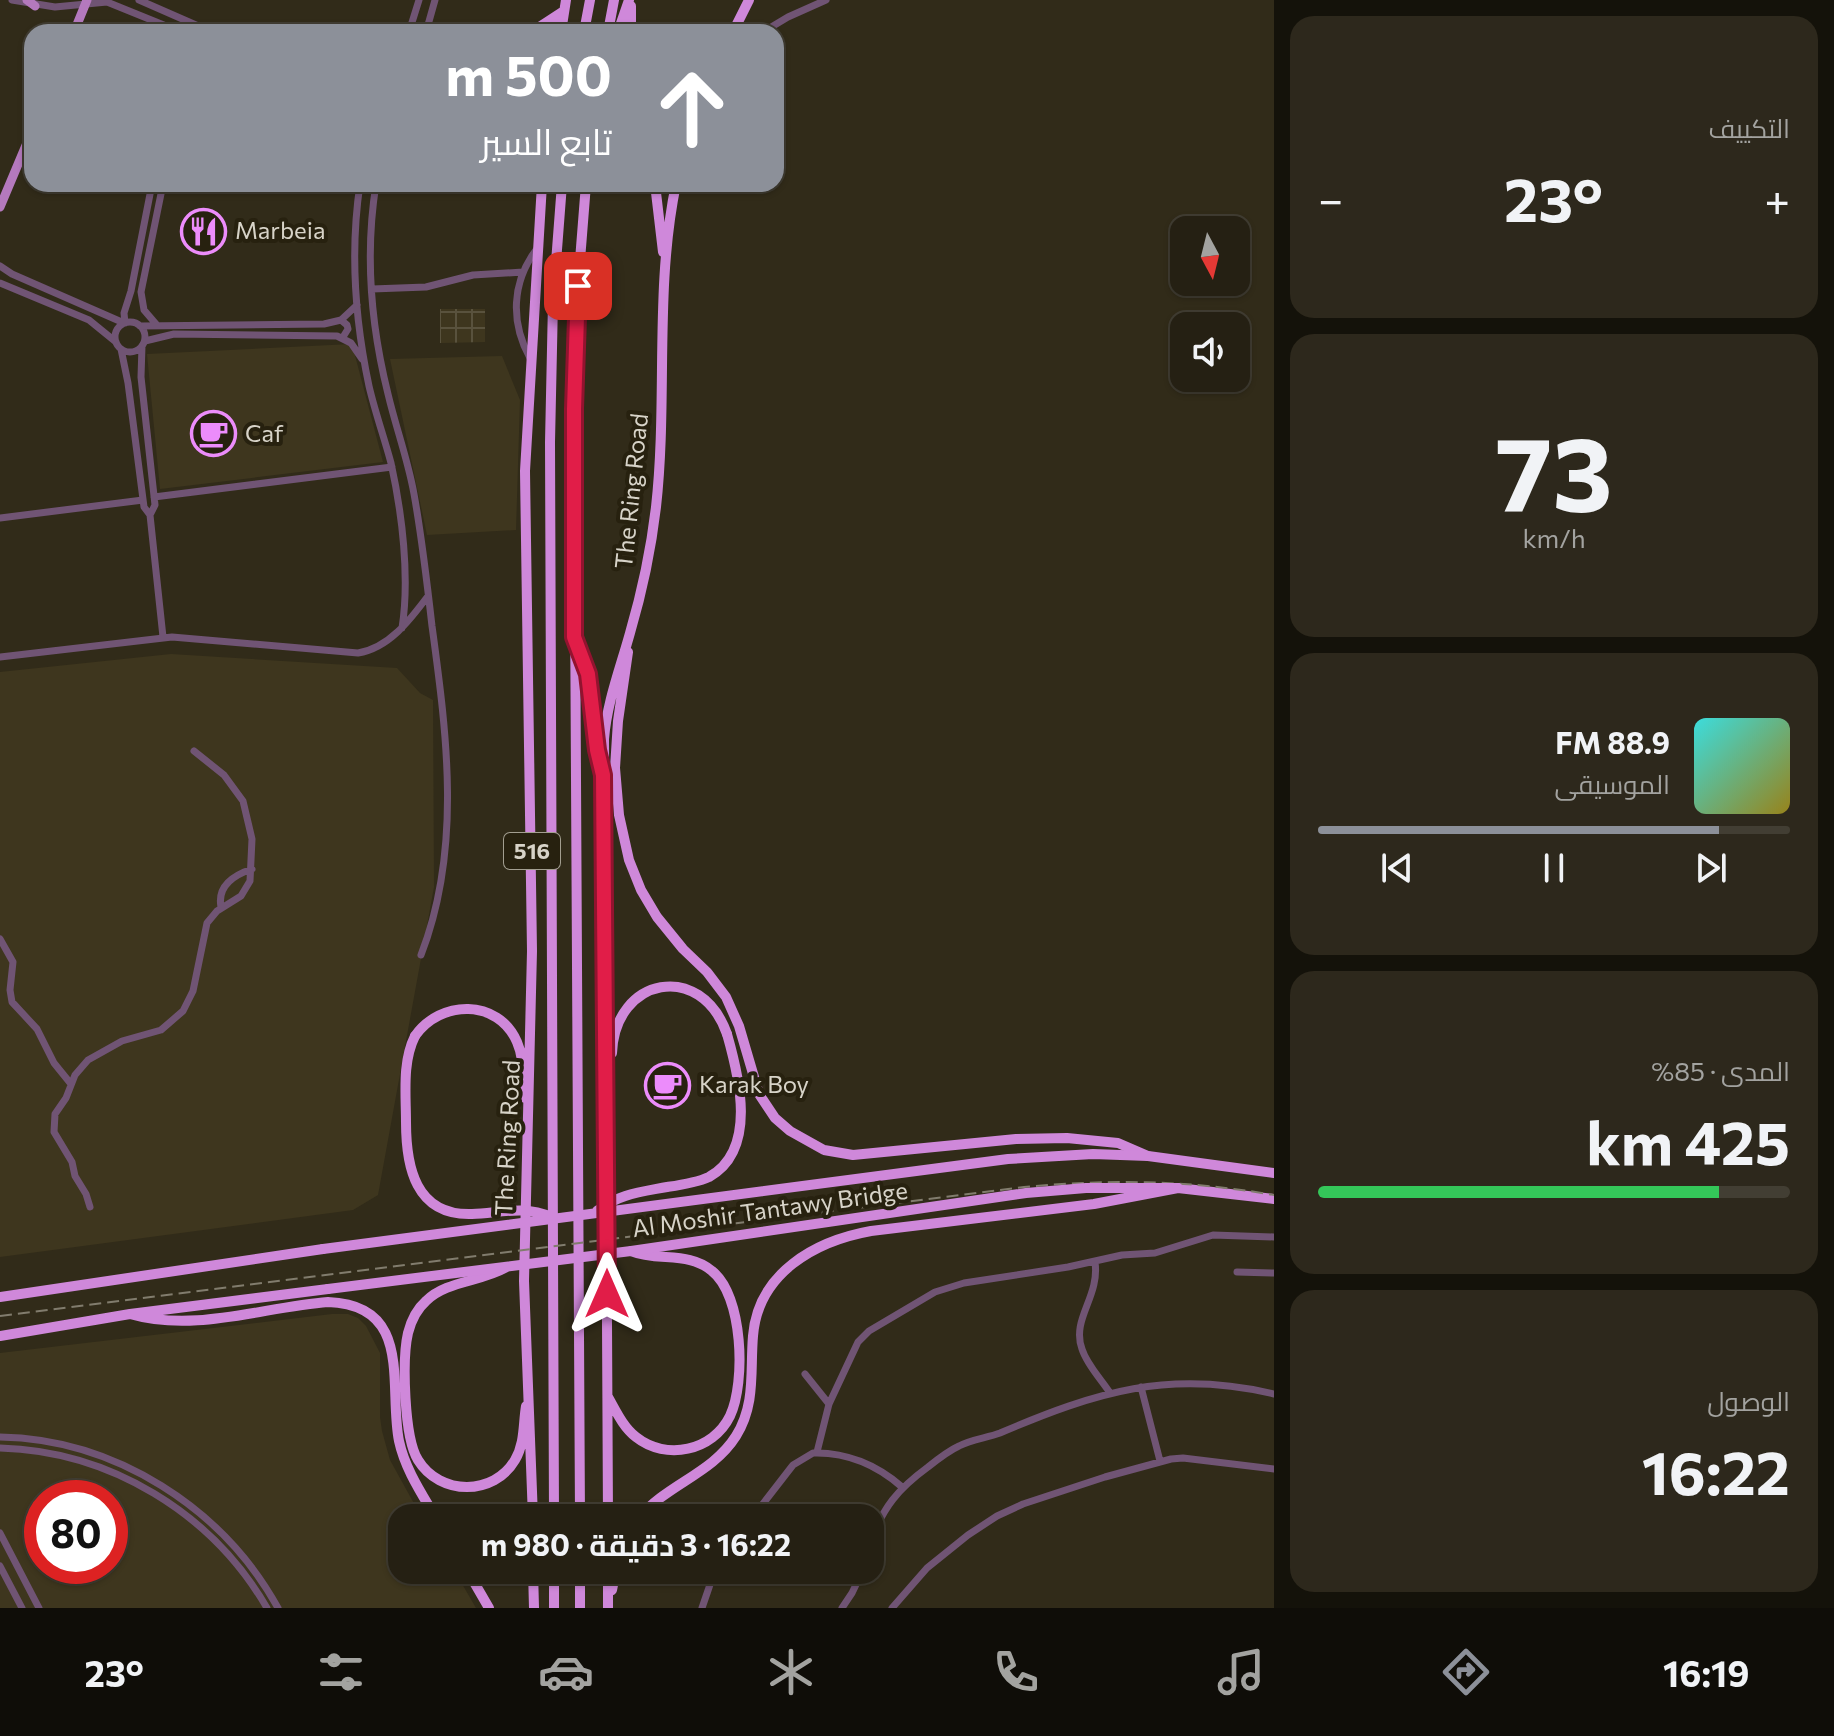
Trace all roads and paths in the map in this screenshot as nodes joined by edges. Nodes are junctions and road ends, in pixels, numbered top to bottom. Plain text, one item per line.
1 (12, 0) edge
2 (139, 0) edge
3 (419, 0) edge
4 (435, 0) edge
5 (590, 0) edge
6 (614, 0) edge
7 (630, 0) edge
8 (749, 0) edge
9 (826, 0) edge
10 (86, 2) edge
11 (31, 3) edge
12 (565, 6) edge
13 (77, 24) edge
14 (160, 24) edge
15 (194, 24) edge
16 (412, 24) edge
17 (428, 24) edge
18 (543, 24) edge
19 (586, 24) edge
20 (610, 24) edge
21 (621, 24) edge
22 (631, 24) edge
23 (737, 24) edge
24 (776, 24) edge
25 (24, 150) edge
26 (150, 192) edge
27 (161, 192) edge
28 (359, 192) edge
29 (375, 192) edge
30 (542, 192) edge
31 (561, 192) edge
32 (586, 192) edge
33 (656, 192) edge
34 (675, 192) edge
35 (0, 207) edge
36 (538, 248) junction
37 (371, 249) junction
38 (355, 250) junction
39 (665, 262) junction
40 (0, 266) edge
41 (523, 272) junction
42 (0, 283) edge
43 (372, 289) junction
44 (357, 305) junction
45 (341, 320) junction
46 (124, 323) junction
47 (156, 324) junction
48 (140, 326) junction
49 (343, 337) junction
50 (143, 344) junction
51 (118, 345) junction
52 (533, 362) junction
53 (365, 363) junction
54 (392, 467) junction
55 (154, 497) junction
56 (143, 500) junction
57 (150, 515) junction
58 (0, 518) edge
59 (420, 539) junction
60 (402, 540) junction
61 (428, 596) junction
62 (402, 628) junction
63 (629, 636) junction
64 (163, 637) junction
65 (574, 637) junction
66 (0, 657) edge
67 (194, 751) dead end
68 (603, 775) junction
69 (252, 869) junction
70 (221, 907) junction
71 (0, 939) edge
72 (421, 955) dead end
73 (71, 1084) junction
74 (606, 1102) junction
75 (529, 1114) junction
76 (1148, 1156) junction
77 (1274, 1173) edge
78 (1178, 1188) junction
79 (1256, 1196) junction
80 (1274, 1199) edge
81 (1274, 1206) edge
82 (90, 1207) dead end
83 (597, 1212) junction
84 (553, 1218) junction
85 (1274, 1237) edge
86 (631, 1251) junction
87 (1095, 1262) junction
88 (505, 1268) junction
89 (1237, 1272) dead end
90 (1274, 1273) edge
91 (0, 1297) edge
92 (130, 1314) junction
93 (1, 1337) edge
94 (805, 1374) dead end
95 (1141, 1387) junction
96 (529, 1388) junction
97 (1110, 1393) junction
98 (1274, 1394) edge
99 (607, 1395) junction
100 (829, 1404) junction
101 (0, 1437) edge
102 (0, 1448) edge
103 (817, 1452) junction
104 (1160, 1461) junction
105 (1274, 1469) edge
106 (902, 1487) junction
107 (178, 1496) junction
108 (428, 1504) edge
109 (533, 1504) edge
110 (554, 1504) edge
111 (580, 1504) edge
112 (608, 1504) edge
113 (654, 1504) edge
114 (763, 1504) edge
115 (173, 1505) junction
116 (884, 1513) edge
117 (0, 1533) edge
118 (0, 1566) edge
119 (475, 1584) edge
120 (533, 1584) edge
121 (554, 1584) edge
122 (580, 1584) edge
123 (608, 1584) edge
124 (613, 1584) edge
125 (710, 1584) edge
126 (856, 1584) edge
127 (608, 1606) edge
128 (22, 1608) edge
129 (39, 1608) edge
130 (267, 1608) edge
131 (278, 1608) edge
132 (489, 1608) edge
133 (534, 1608) edge
134 (554, 1608) edge
135 (580, 1608) edge
136 (702, 1608) edge
137 (842, 1608) edge
138 (892, 1608) edge

1 - 11 street
2 - 15 street
3 - 16 street
4 - 17 street
5 - 19 highway
6 - 20 highway
7 - 21 highway
7 - 22 highway
8 - 23 highway
9 - 24 street
10 - 11 street
10 - 13 main road
10 - 14 street
12 - 18 highway
25 - 35 main road
26 - 46 street
27 - 47 street
28 - 38 street
29 - 37 street
30 - 36 highway, The Ring Road / 516
31 - 110 highway, The Ring Road / 516
32 - 65 highway, The Ring Road / 516
33 - 39 highway
34 - 39 highway, The Ring Road
36 - 41 street
36 - 52 highway, The Ring Road / 516
37 - 38 street
37 - 43 street
38 - 44 street
39 - 63 highway, The Ring Road
40 - 46 street
41 - 43 street
41 - 52 street
42 - 51 street
43 - 59 street
44 - 45 street
44 - 53 street
45 - 47 street
45 - 49 street
46 - 48 street
46 - 51 street
47 - 48 street
48 - 50 street
49 - 50 street
49 - 53 street
50 - 51 street
50 - 55 street
51 - 56 street
52 - 75 highway, The Ring Road / 516
53 - 54 street
54 - 55 street
54 - 60 street
55 - 57 street
56 - 57 street
56 - 58 street
57 - 64 street
59 - 60 street
59 - 61 street
60 - 62 street
61 - 62 street
61 - 72 street
62 - 64 street
63 - 68 highway, The Ring Road
63 - 76 highway
64 - 66 street
65 - 68 highway
65 - 111 highway, The Ring Road / 516
67 - 69 street
68 - 74 highway, The Ring Road
69 - 70 street
69 - 70 street
70 - 73 street
71 - 73 street
73 - 82 street
74 - 83 highway, bridge
74 - 99 highway, The Ring Road
75 - 84 highway, bridge
75 - 96 highway, The Ring Road / 516
76 - 77 highway
76 - 83 highway, Al Moshir Tantawy Bridge, bridge
78 - 79 highway
78 - 86 highway, Al Moshir Tantawy Bridge, bridge
78 - 113 highway
79 - 80 highway
79 - 81 street
83 - 84 highway, Al Moshir Tantawy Bridge, bridge
84 - 91 highway, Al Moshir Tantawy Bridge, bridge
85 - 87 street
86 - 88 highway, Al Moshir Tantawy Bridge, bridge
86 - 99 highway
87 - 97 street
87 - 100 street
88 - 92 highway, Al Moshir Tantawy Bridge, bridge
88 - 96 highway, bridge
89 - 90 street
92 - 93 highway, Al Moshir Tantawy Bridge
92 - 108 highway
94 - 100 street
95 - 97 street
95 - 98 street
95 - 104 street
96 - 109 highway, The Ring Road / 516
97 - 106 street
99 - 112 highway, The Ring Road
100 - 103 street
101 - 107 street
102 - 115 street
103 - 106 street
103 - 114 street
104 - 105 street
104 - 138 street
106 - 116 street
107 - 115 street
107 - 131 street
115 - 130 street
117 - 129 street
118 - 128 street
119 - 132 highway
120 - 133 highway
121 - 134 highway
122 - 135 highway
123 - 127 highway
124 - 127 highway
125 - 136 street
126 - 137 street

